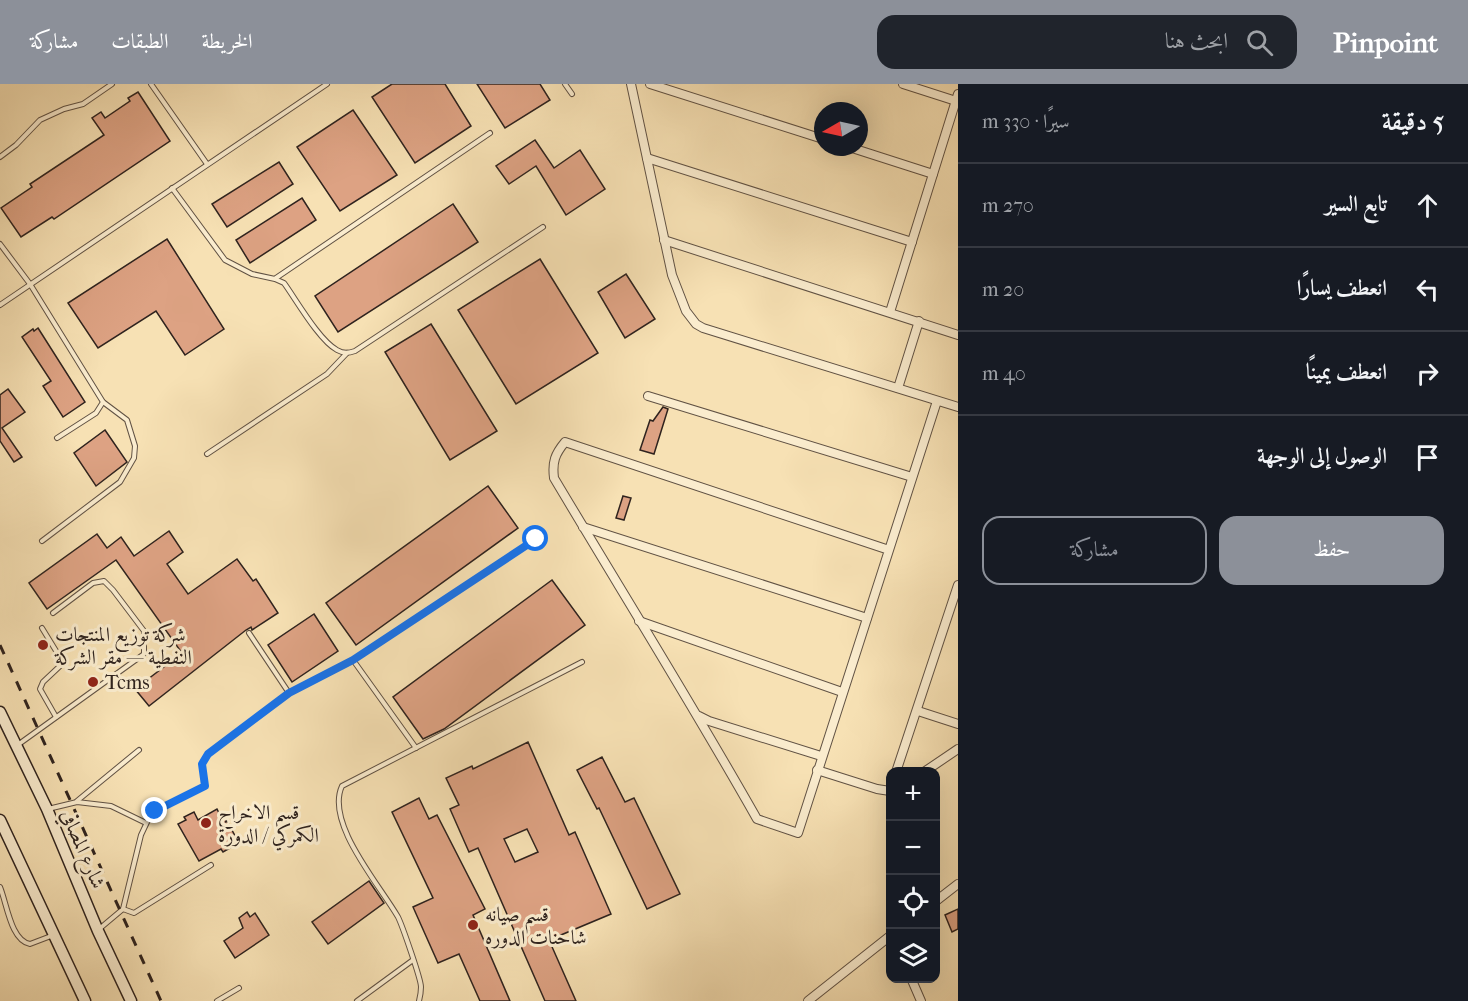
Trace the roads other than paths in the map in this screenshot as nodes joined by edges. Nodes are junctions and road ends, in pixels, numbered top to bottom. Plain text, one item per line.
1 (112, 84) edge
2 (151, 84) edge
3 (327, 84) edge
4 (565, 84) edge
5 (632, 84) edge
6 (650, 84) edge
7 (903, 84) edge
8 (572, 94) dead end
9 (957, 97) edge
10 (490, 133) dead end
11 (814, 136) edge
12 (868, 153) edge
13 (0, 157) edge
14 (647, 158) junction
15 (207, 164) junction
16 (933, 174) junction
17 (172, 188) junction
18 (543, 227) dead end
19 (664, 240) junction
20 (912, 242) junction
21 (0, 244) edge
22 (275, 279) junction
23 (30, 284) junction
24 (0, 305) edge
25 (890, 312) junction
26 (919, 321) junction
27 (958, 335) edge
28 (347, 353) junction
29 (898, 388) junction
30 (648, 396) dead end
31 (938, 401) junction
32 (103, 402) junction
33 (958, 407) edge
34 (57, 438) dead end
35 (207, 454) dead end
36 (912, 477) junction
37 (583, 527) junction
38 (536, 539) dead end
39 (42, 541) dead end
40 (889, 550) junction
41 (958, 585) edge
42 (53, 613) dead end
43 (867, 618) junction
44 (639, 621) junction
45 (42, 628) dead end
46 (249, 633) dead end
47 (353, 660) junction
48 (582, 662) dead end
49 (842, 692) junction
50 (289, 693) junction
51 (918, 711) junction
52 (0, 712) edge
53 (699, 716) junction
54 (56, 717) junction
55 (958, 724) edge
56 (16, 746) junction
57 (416, 748) junction
58 (958, 749) edge
59 (139, 750) dead end
60 (821, 756) junction
61 (897, 767) edge
62 (930, 767) edge
63 (817, 770) junction
64 (886, 789) edge
65 (77, 802) junction
66 (47, 809) junction
67 (0, 820) edge
68 (146, 823) junction
69 (211, 865) dead end
70 (958, 884) edge
71 (0, 887) edge
72 (940, 898) edge
73 (123, 909) junction
74 (98, 931) junction
75 (55, 934) junction
76 (886, 940) edge
77 (413, 960) junction
78 (913, 983) edge
79 (239, 988) dead end
80 (822, 997) edge
81 (85, 1001) edge
82 (131, 1001) edge
83 (217, 1001) edge
84 (357, 1001) edge
85 (419, 1001) edge
86 (808, 1001) edge
87 (921, 1001) edge

1 - 13 lane
2 - 15 lane
3 - 15 lane
4 - 8 lane
5 - 14 street
6 - 11 street
7 - 9 street
9 - 16 street
10 - 22 lane
12 - 16 street
14 - 19 street
14 - 20 street
15 - 17 lane
16 - 20 street
17 - 22 lane
17 - 23 lane
18 - 28 lane
19 - 25 street
19 - 29 street
20 - 25 street
21 - 23 lane
22 - 28 lane
23 - 24 lane
23 - 32 lane
25 - 26 street
26 - 27 street
26 - 29 street
28 - 35 lane
29 - 31 street
30 - 36 street
31 - 33 street
31 - 36 street
32 - 34 lane
32 - 39 lane
36 - 40 street
37 - 40 street
37 - 43 street
37 - 44 street
38 - 47 lane
40 - 43 street
41 - 51 street
42 - 54 lane
43 - 49 street
44 - 49 street
44 - 53 street
45 - 54 lane
46 - 50 lane
47 - 50 lane
47 - 57 lane
48 - 57 lane
49 - 60 street
50 - 68 lane
51 - 55 street
51 - 61 street
52 - 56 main road, شارع المصافي
53 - 60 street
53 - 63 street
54 - 56 lane
56 - 66 main road, شارع المصافي
57 - 77 lane
58 - 62 street
59 - 65 lane
60 - 63 street
63 - 64 street
65 - 66 lane
65 - 68 lane
66 - 74 main road, شارع المصافي
67 - 75 main road
68 - 73 lane
69 - 73 lane
70 - 72 street
71 - 75 lane
73 - 74 lane
74 - 82 main road, شارع المصافي
75 - 81 main road
76 - 80 street
77 - 84 lane
77 - 85 lane
78 - 87 street
79 - 83 lane
80 - 86 street

